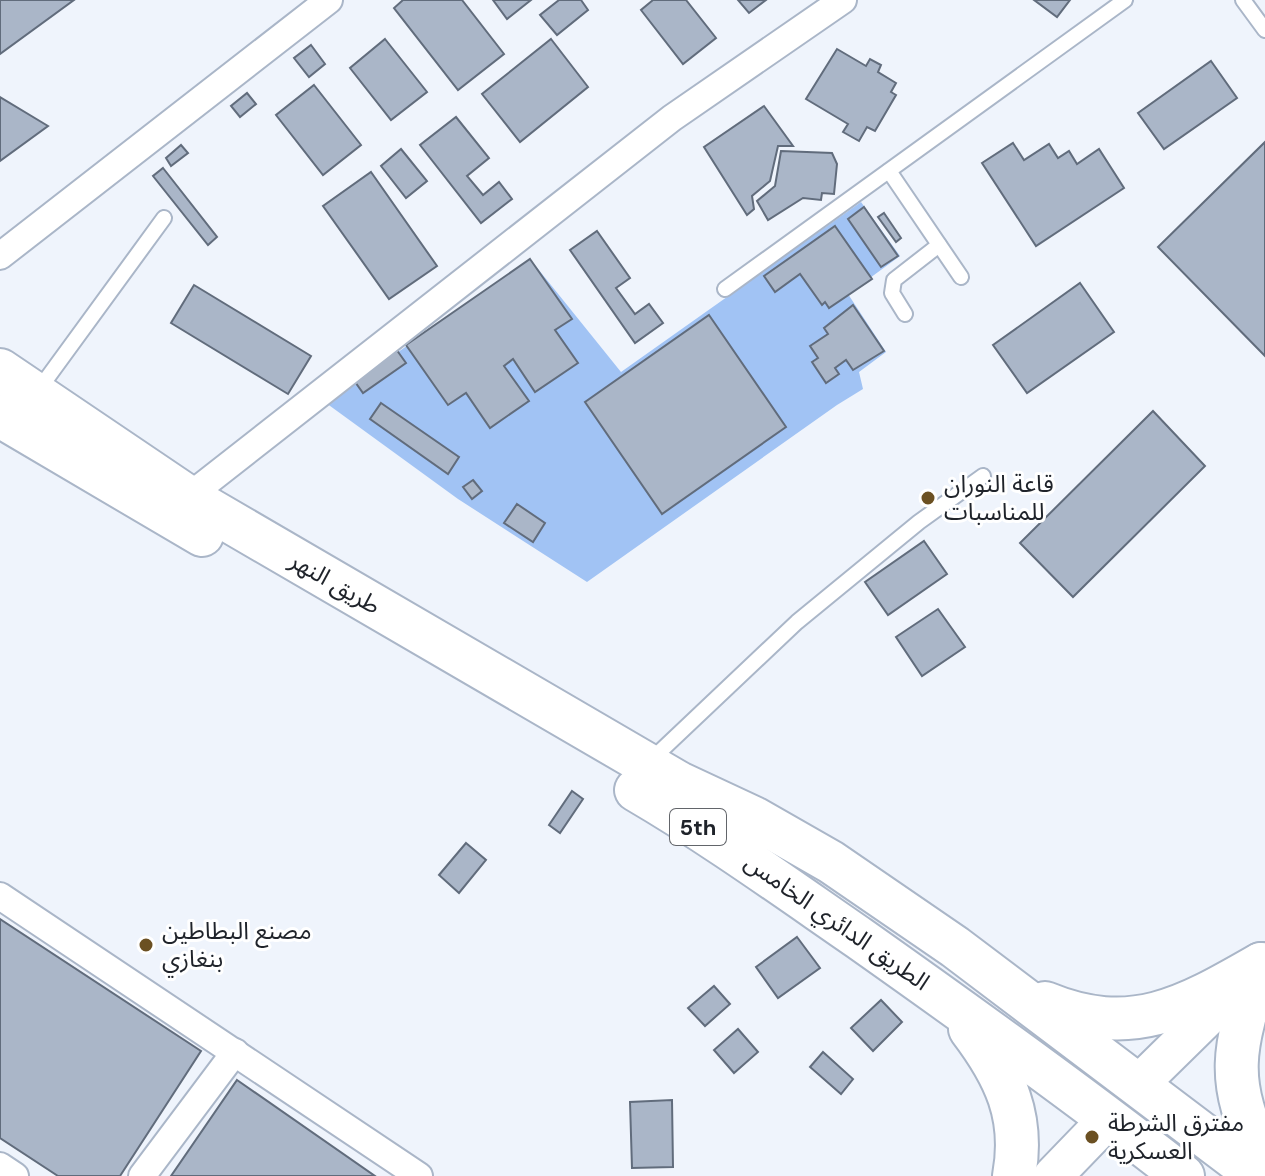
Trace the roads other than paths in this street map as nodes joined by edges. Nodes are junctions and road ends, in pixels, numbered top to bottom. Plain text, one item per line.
1 (329, 0) edge
2 (843, 0) edge
3 (1125, 0) edge
4 (1243, 0) edge
5 (1265, 30) edge
6 (889, 171) junction
7 (164, 218) dead end
8 (939, 245) junction
9 (0, 256) edge
10 (961, 277) dead end
11 (725, 289) dead end
12 (905, 314) dead end
13 (0, 370) edge
14 (36, 393) junction
15 (0, 416) edge
16 (983, 476) dead end
17 (186, 510) junction
18 (663, 773) junction
19 (0, 896) edge
20 (1263, 962) edge
21 (1013, 990) junction
22 (947, 1000) junction
23 (235, 1052) junction
24 (1138, 1085) junction
25 (1109, 1118) junction
26 (1265, 1162) edge
27 (0, 1166) edge
28 (15, 1176) edge
29 (142, 1176) edge
30 (418, 1176) edge
31 (1014, 1176) edge
32 (1053, 1176) edge
33 (1183, 1176) edge
34 (1258, 1176) edge

1 - 9 street
2 - 17 street
3 - 6 lane
4 - 5 lane
6 - 8 lane
6 - 11 lane
7 - 14 lane
8 - 10 lane
8 - 12 lane
13 - 14 main road, طريق النهر
14 - 17 main road, طريق النهر
15 - 17 main road, طريق النهر
16 - 18 lane
17 - 18 main road, طريق النهر
17 - 22 main road, الطريق الدائري الخامس / 5th
18 - 21 main road, الطريق الدائري الخامس / 5th
19 - 23 street
20 - 21 main road
20 - 24 main road
20 - 26 main road
21 - 24 main road, الطريق الدائري الخامس / 5th
22 - 25 main road, الطريق الدائري الخامس / 5th
22 - 31 main road
23 - 29 street
23 - 30 street
24 - 34 main road, الطريق الدائري الخامس / 5th
25 - 32 main road
25 - 33 main road, الطريق الدائري الخامس / 5th
27 - 28 street

